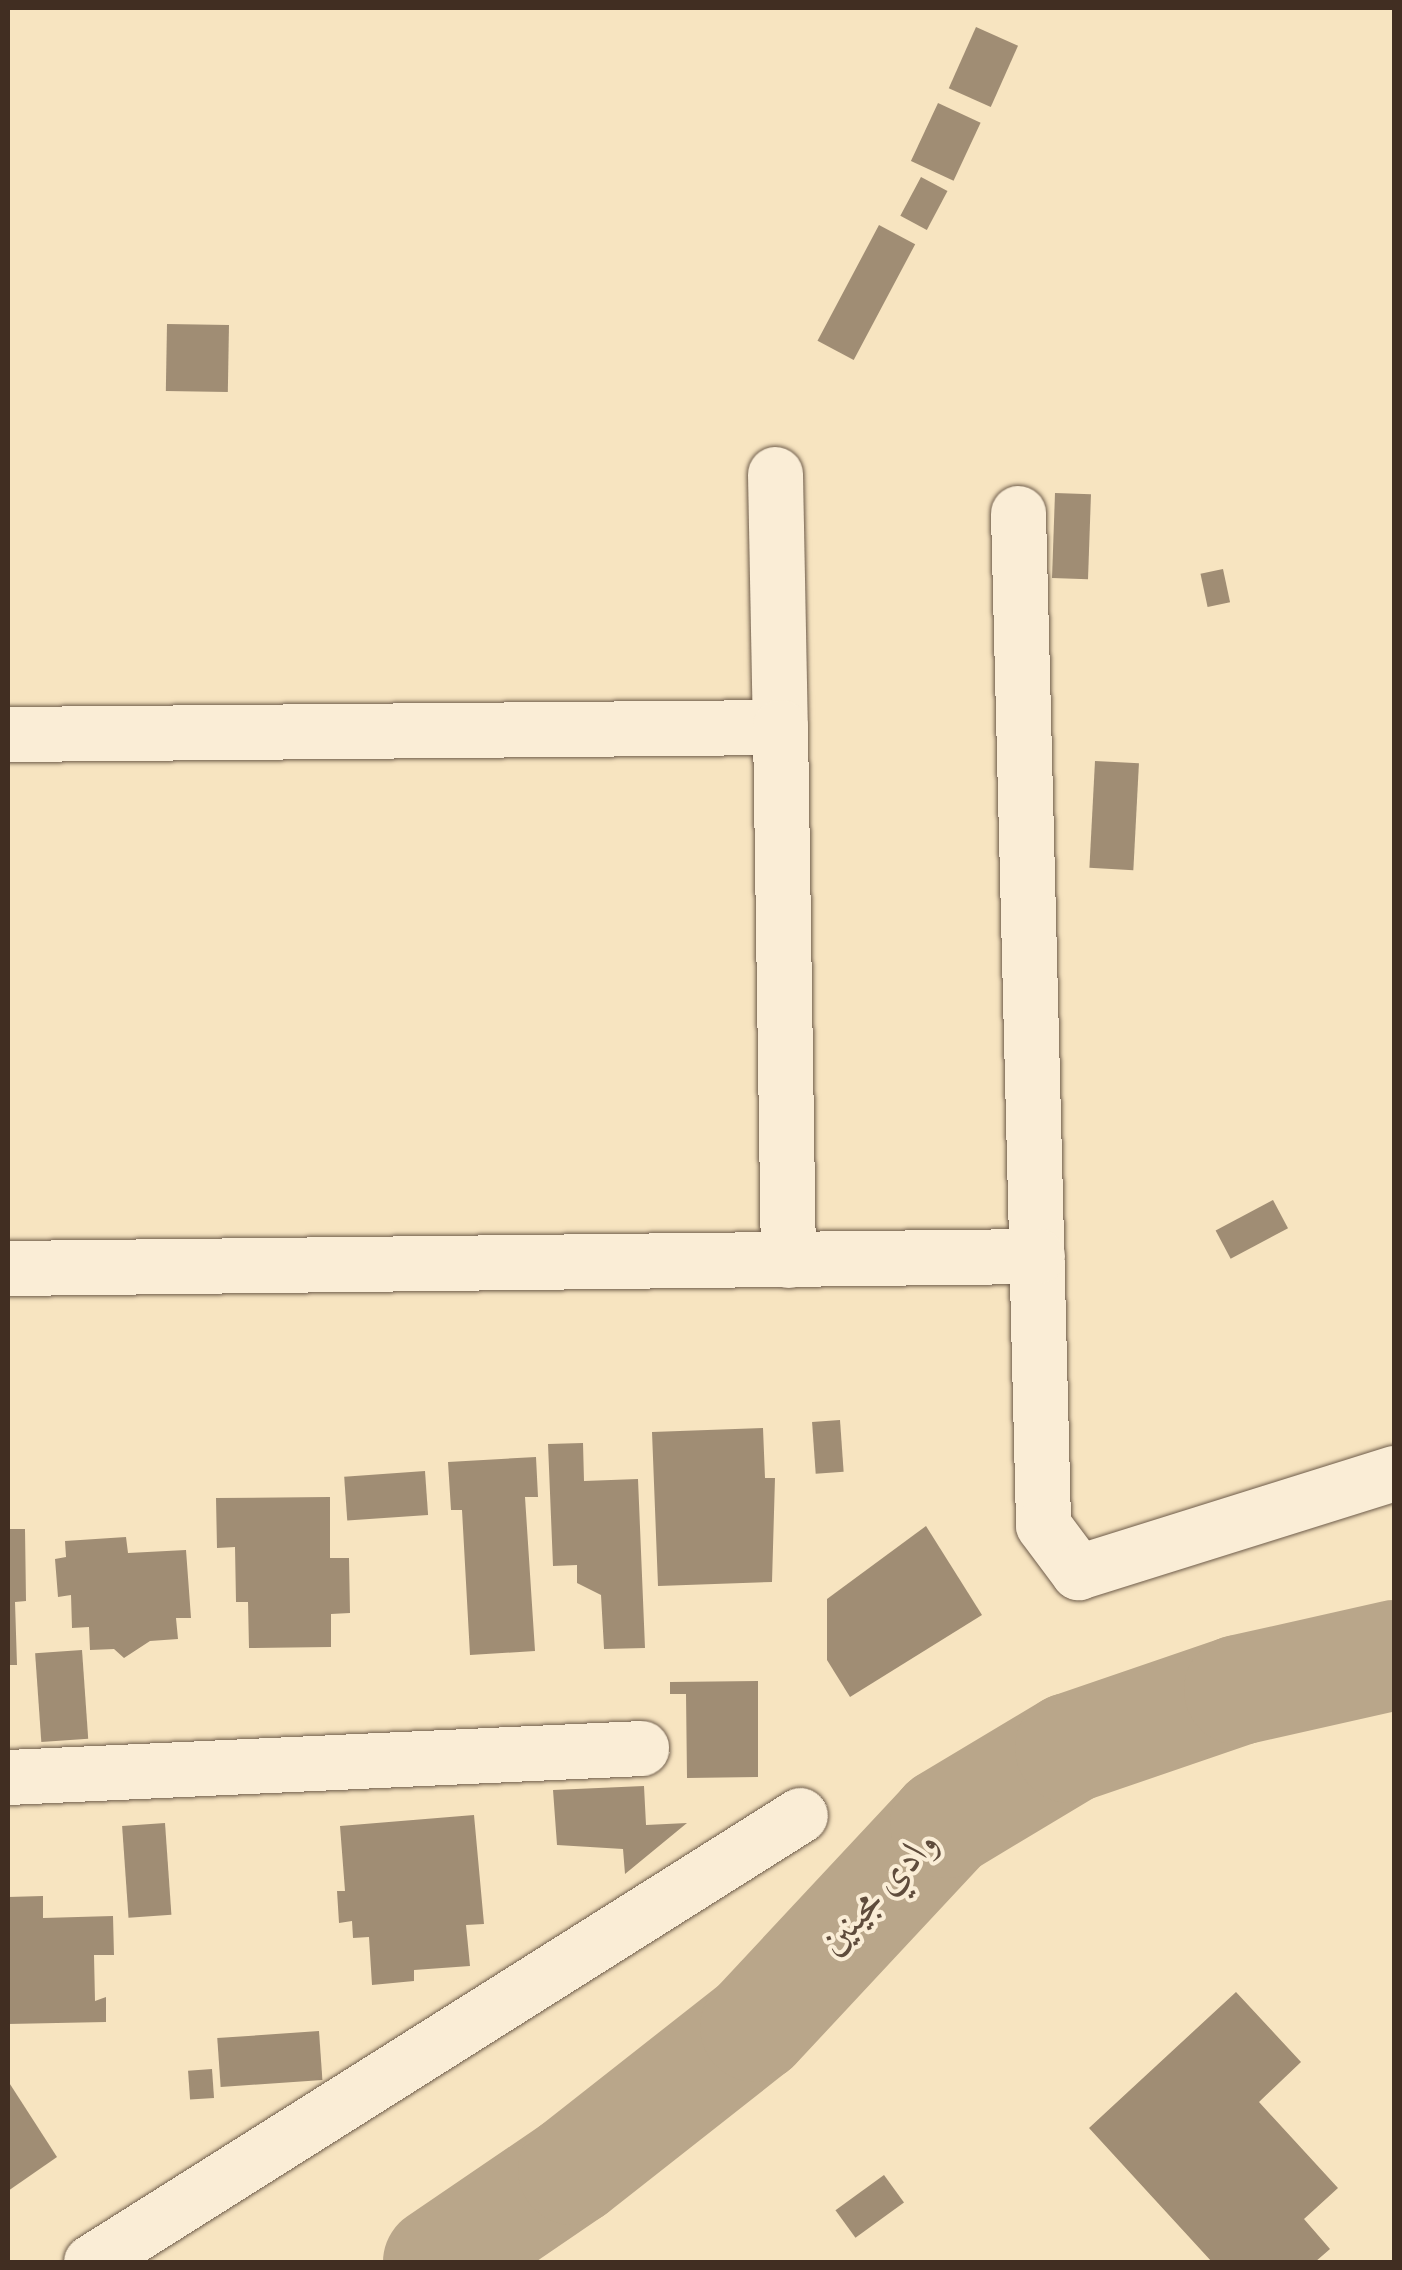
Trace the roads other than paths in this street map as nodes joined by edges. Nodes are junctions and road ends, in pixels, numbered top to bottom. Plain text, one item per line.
1 (775, 474) dead end
2 (1018, 512) dead end
3 (780, 727) junction
4 (8, 734) edge
5 (1037, 1256) junction
6 (788, 1260) junction
7 (8, 1268) edge
8 (1394, 1473) edge
9 (642, 1748) dead end
10 (8, 1777) edge
11 (800, 1815) dead end
12 (90, 2262) edge

1 - 3 street
2 - 5 street
3 - 4 street
3 - 6 street
5 - 6 street
5 - 8 street
6 - 7 street
9 - 10 street
11 - 12 street

